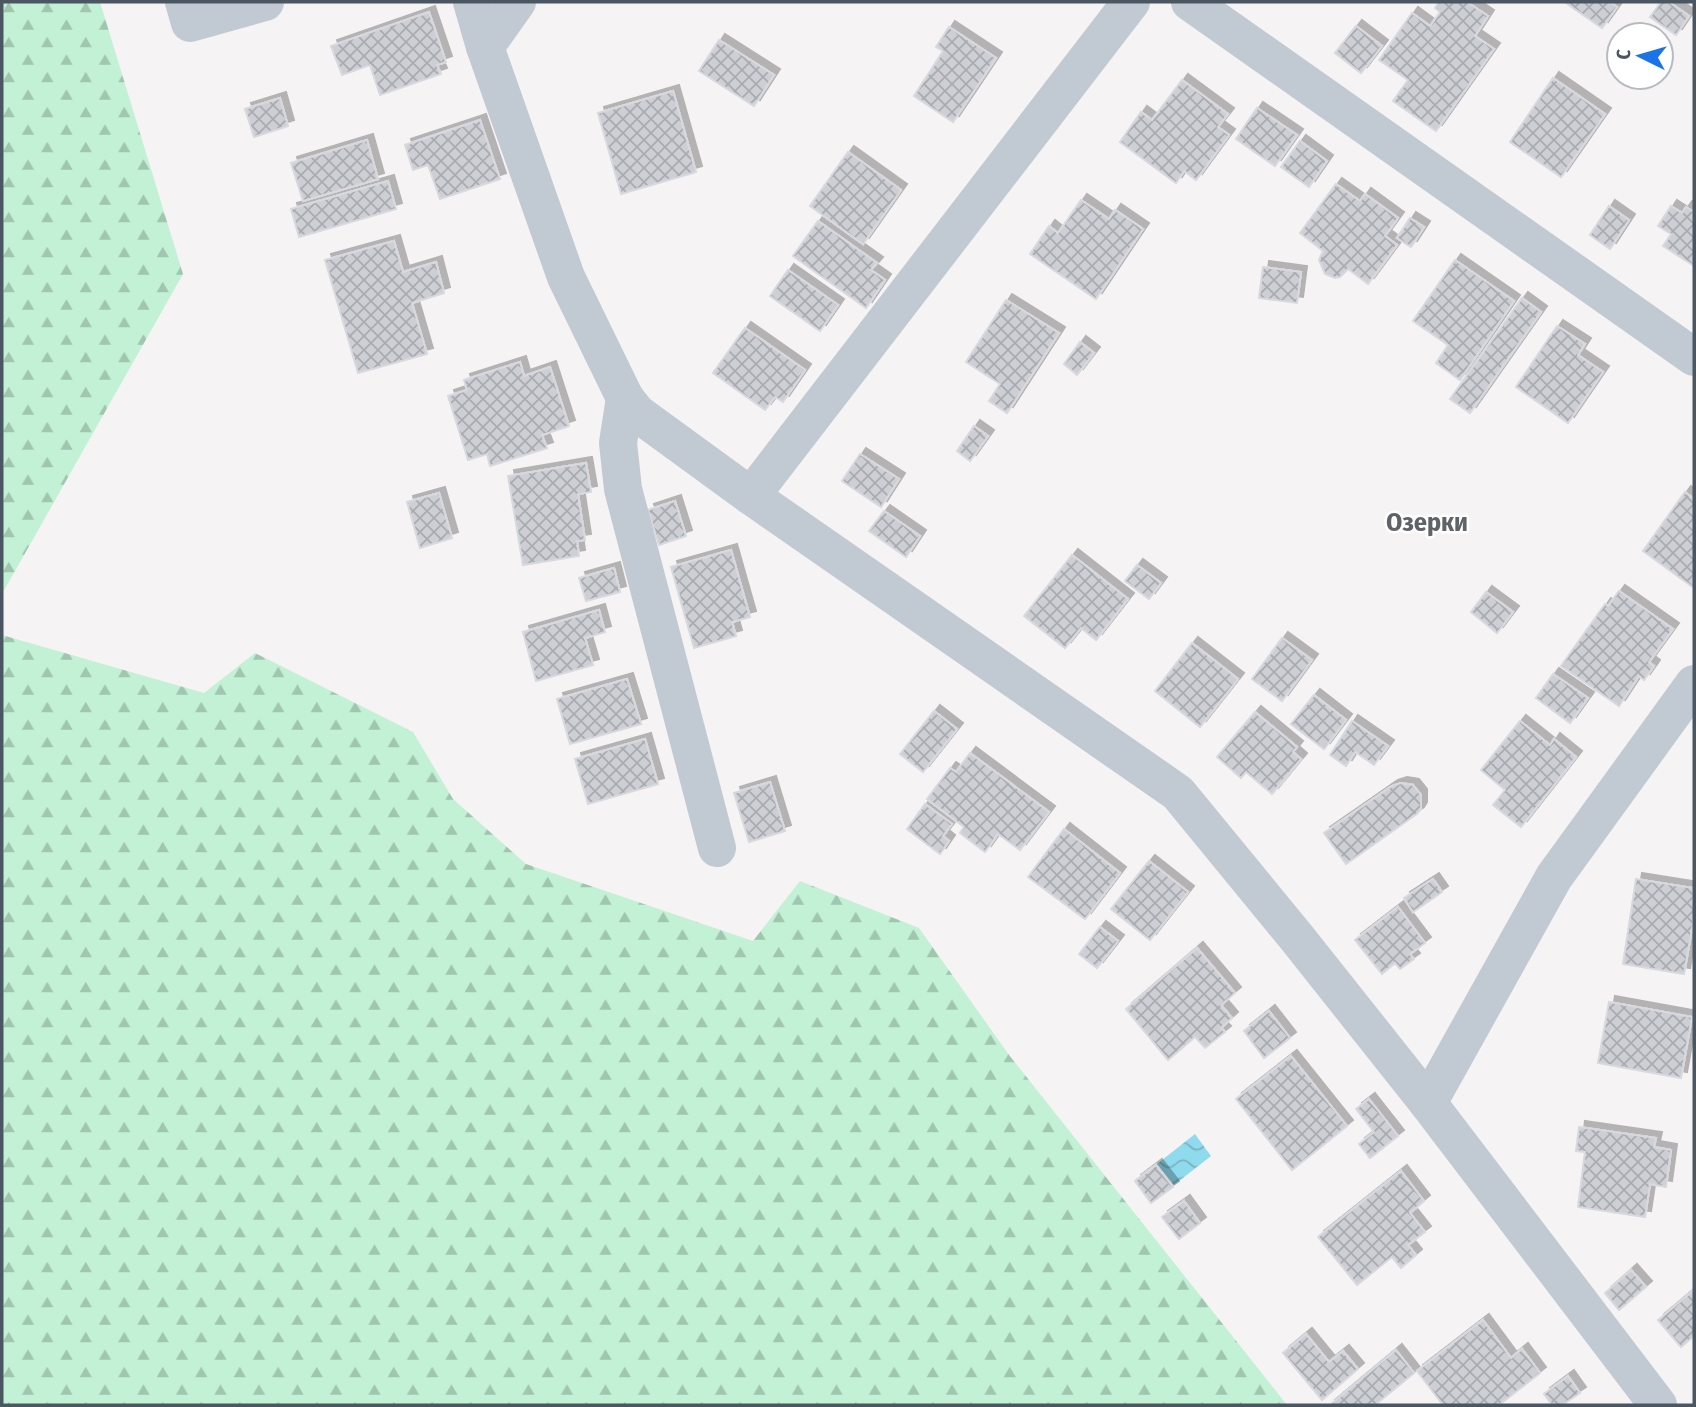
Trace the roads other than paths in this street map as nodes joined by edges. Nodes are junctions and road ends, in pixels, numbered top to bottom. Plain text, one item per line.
1 (184, 2) edge
2 (265, 2) edge
3 (472, 2) edge
4 (517, 2) edge
5 (1131, 2) edge
6 (1190, 2) edge
7 (485, 47) junction
8 (1694, 357) edge
9 (625, 398) junction
10 (751, 496) junction
11 (1694, 684) edge
12 (717, 848) dead end
13 (1428, 1103) junction
14 (1658, 1405) edge

1 - 2 street
3 - 7 street
4 - 7 street
5 - 10 street
6 - 8 street
7 - 9 street
9 - 10 street
9 - 12 street
10 - 13 street
11 - 13 street
13 - 14 street

